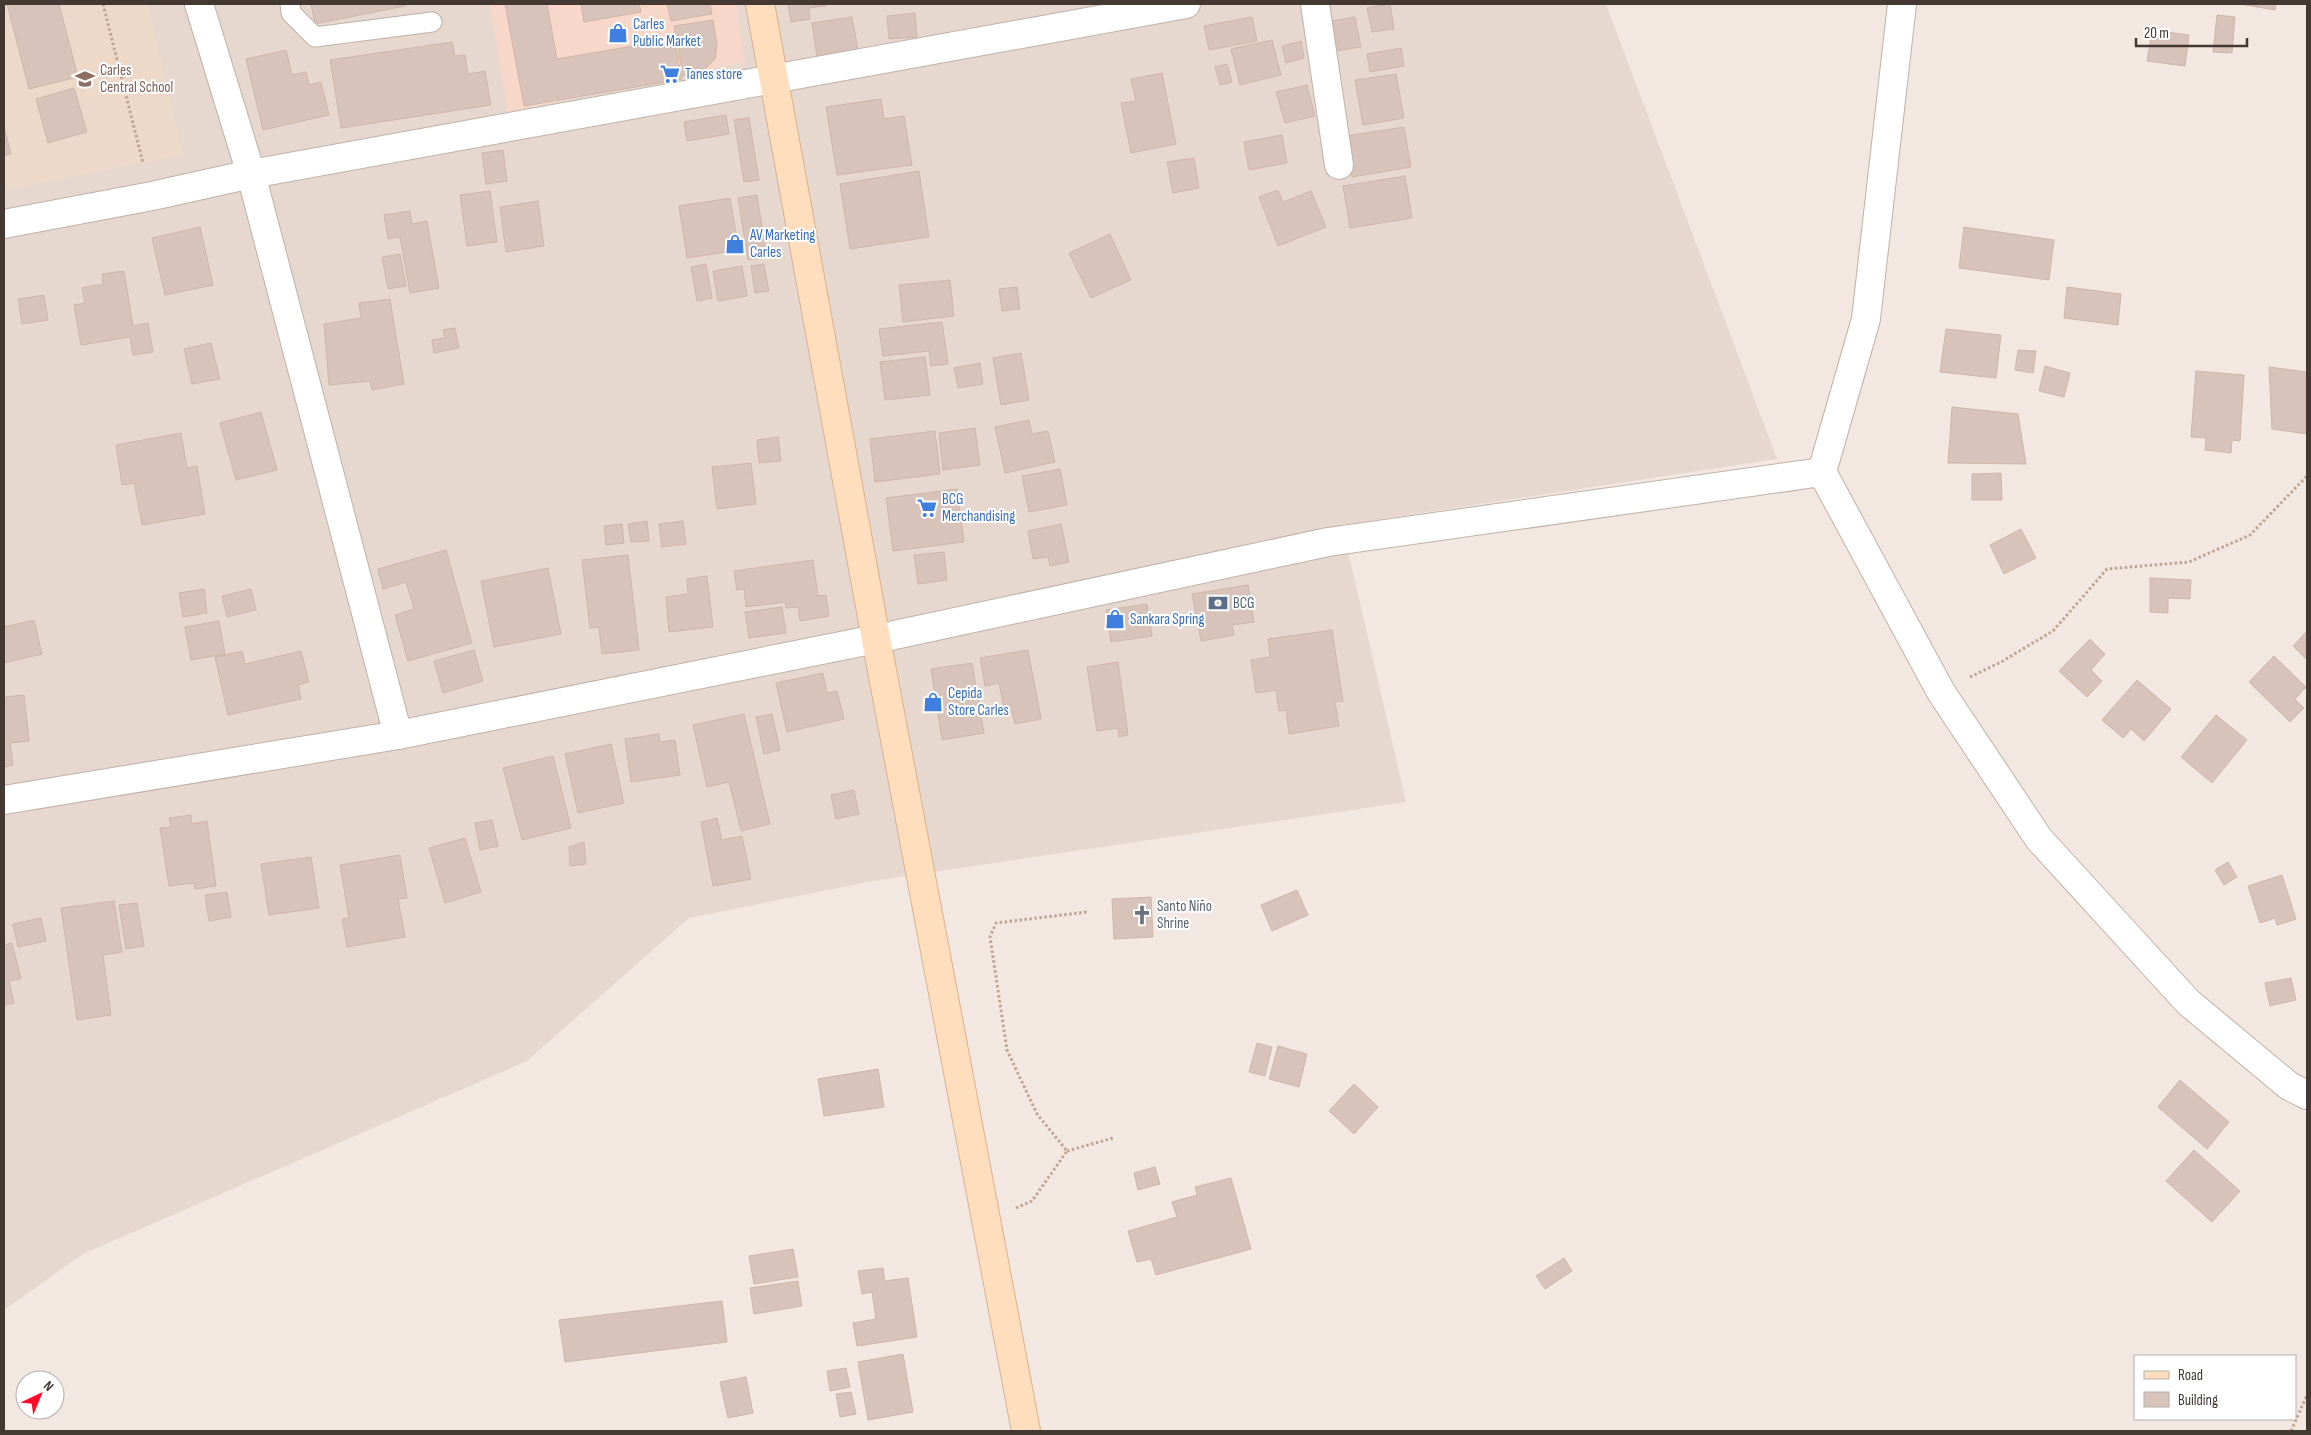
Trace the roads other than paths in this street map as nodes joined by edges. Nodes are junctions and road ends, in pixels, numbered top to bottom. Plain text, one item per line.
1 (199, 4) edge
2 (290, 4) edge
3 (760, 4) edge
4 (1186, 4) edge
5 (1315, 4) edge
6 (1902, 4) edge
7 (432, 22) dead end
8 (773, 80) junction
9 (1339, 165) dead end
10 (251, 174) junction
11 (4, 224) edge
12 (1822, 472) junction
13 (876, 639) junction
14 (398, 735) junction
15 (4, 800) edge
16 (2307, 1095) edge
17 (1026, 1431) edge

1 - 10 street
2 - 7 lane
3 - 8 main road
4 - 8 street
5 - 9 street
6 - 12 street
8 - 10 street
8 - 13 main road
10 - 11 street
10 - 14 street
12 - 13 street
12 - 16 street
13 - 14 street
13 - 17 main road
14 - 15 street

